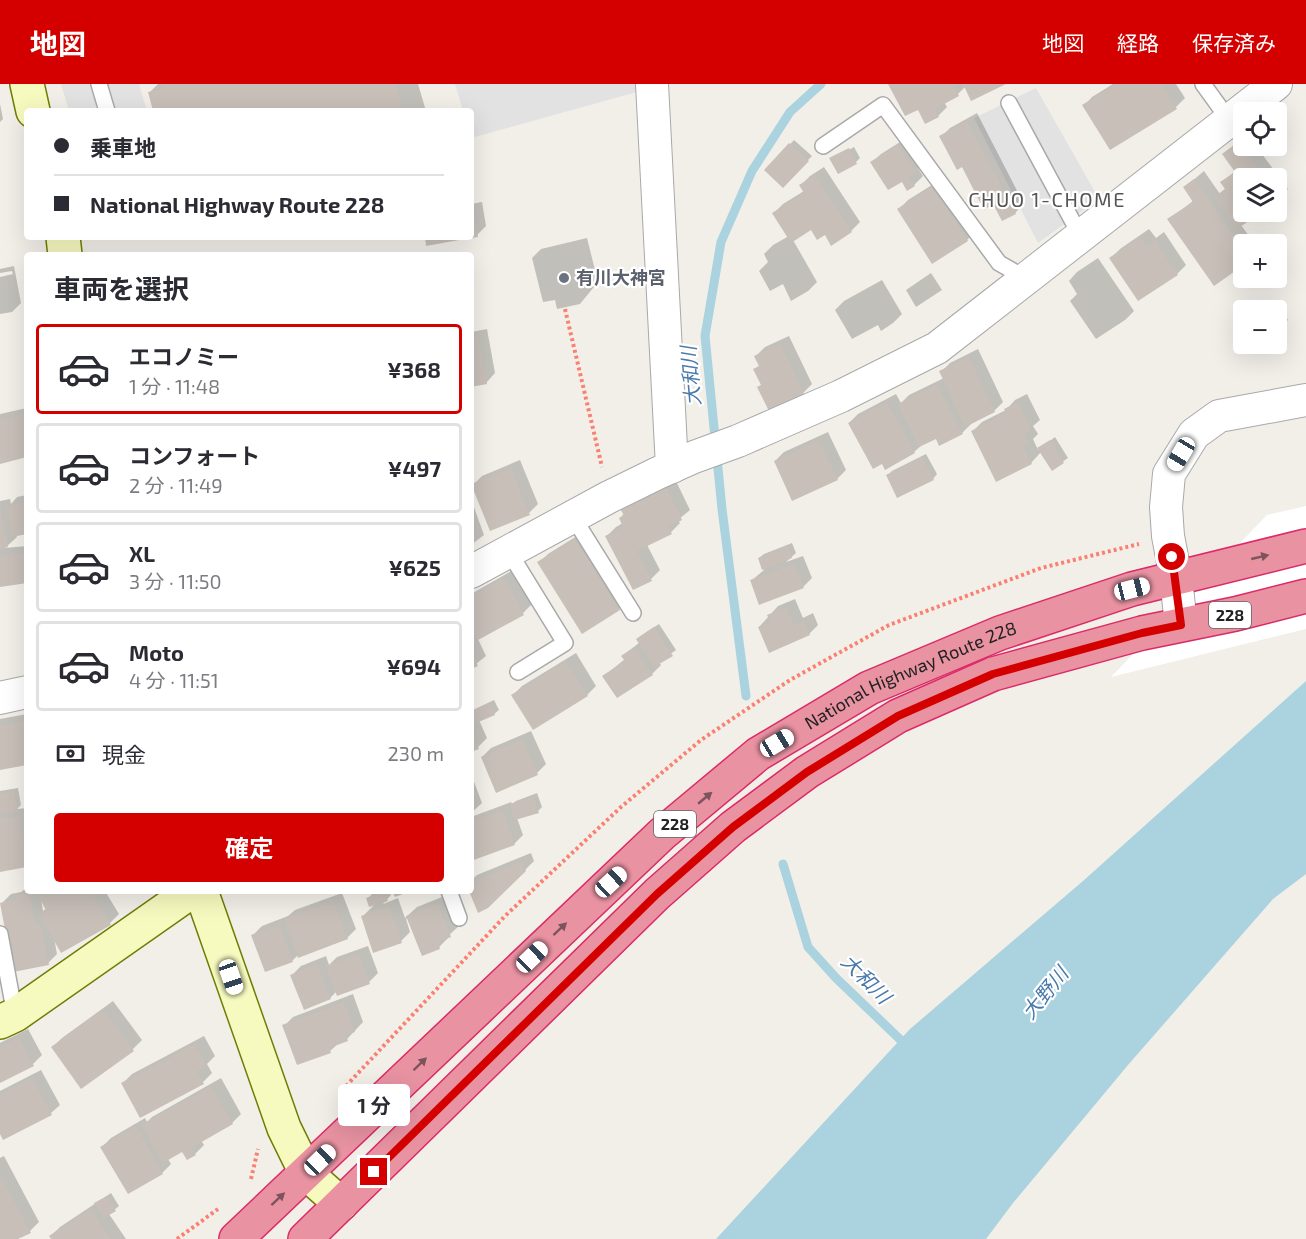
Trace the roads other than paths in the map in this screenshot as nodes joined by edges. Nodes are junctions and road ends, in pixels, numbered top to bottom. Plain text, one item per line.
1 (27, 84) edge
2 (99, 84) edge
3 (652, 84) edge
4 (1203, 84) edge
5 (1276, 84) edge
6 (1009, 103) dead end
7 (32, 108) edge
8 (106, 108) edge
9 (1229, 120) junction
10 (823, 146) dead end
11 (1080, 235) junction
12 (1025, 278) junction
13 (1306, 400) edge
14 (683, 462) junction
15 (573, 517) junction
16 (1306, 546) edge
17 (509, 552) junction
18 (474, 570) edge
19 (1176, 578) junction
20 (1306, 596) edge
21 (633, 613) dead end
22 (1167, 628) junction
23 (518, 672) dead end
24 (24, 693) edge
25 (0, 698) edge
26 (188, 894) edge
27 (202, 894) edge
28 (450, 894) edge
29 (459, 918) dead end
30 (0, 933) edge
31 (8, 1018) edge
32 (306, 1173) junction
33 (341, 1204) junction
34 (236, 1239) edge
35 (305, 1239) edge

1 - 7 street
2 - 8 lane
3 - 14 street
4 - 9 lane
5 - 9 street
6 - 11 lane
9 - 11 street
10 - 12 lane
11 - 12 street
12 - 14 street
13 - 19 street
14 - 15 street
15 - 17 street
15 - 21 lane
19 -> 16 highway, National Highway Route 228 / 228
17 - 18 street
17 - 23 lane
19 - 22 street
32 -> 19 highway, National Highway Route 228 / 228
20 - 22 highway, National Highway Route 228 / 228
22 - 33 highway, National Highway Route 228 / 228
24 - 25 street
26 - 31 street
27 - 32 street
28 - 29 lane
30 - 31 lane
32 - 33 street
34 -> 32 highway, National Highway Route 228 / 228
33 - 35 highway, National Highway Route 228 / 228

